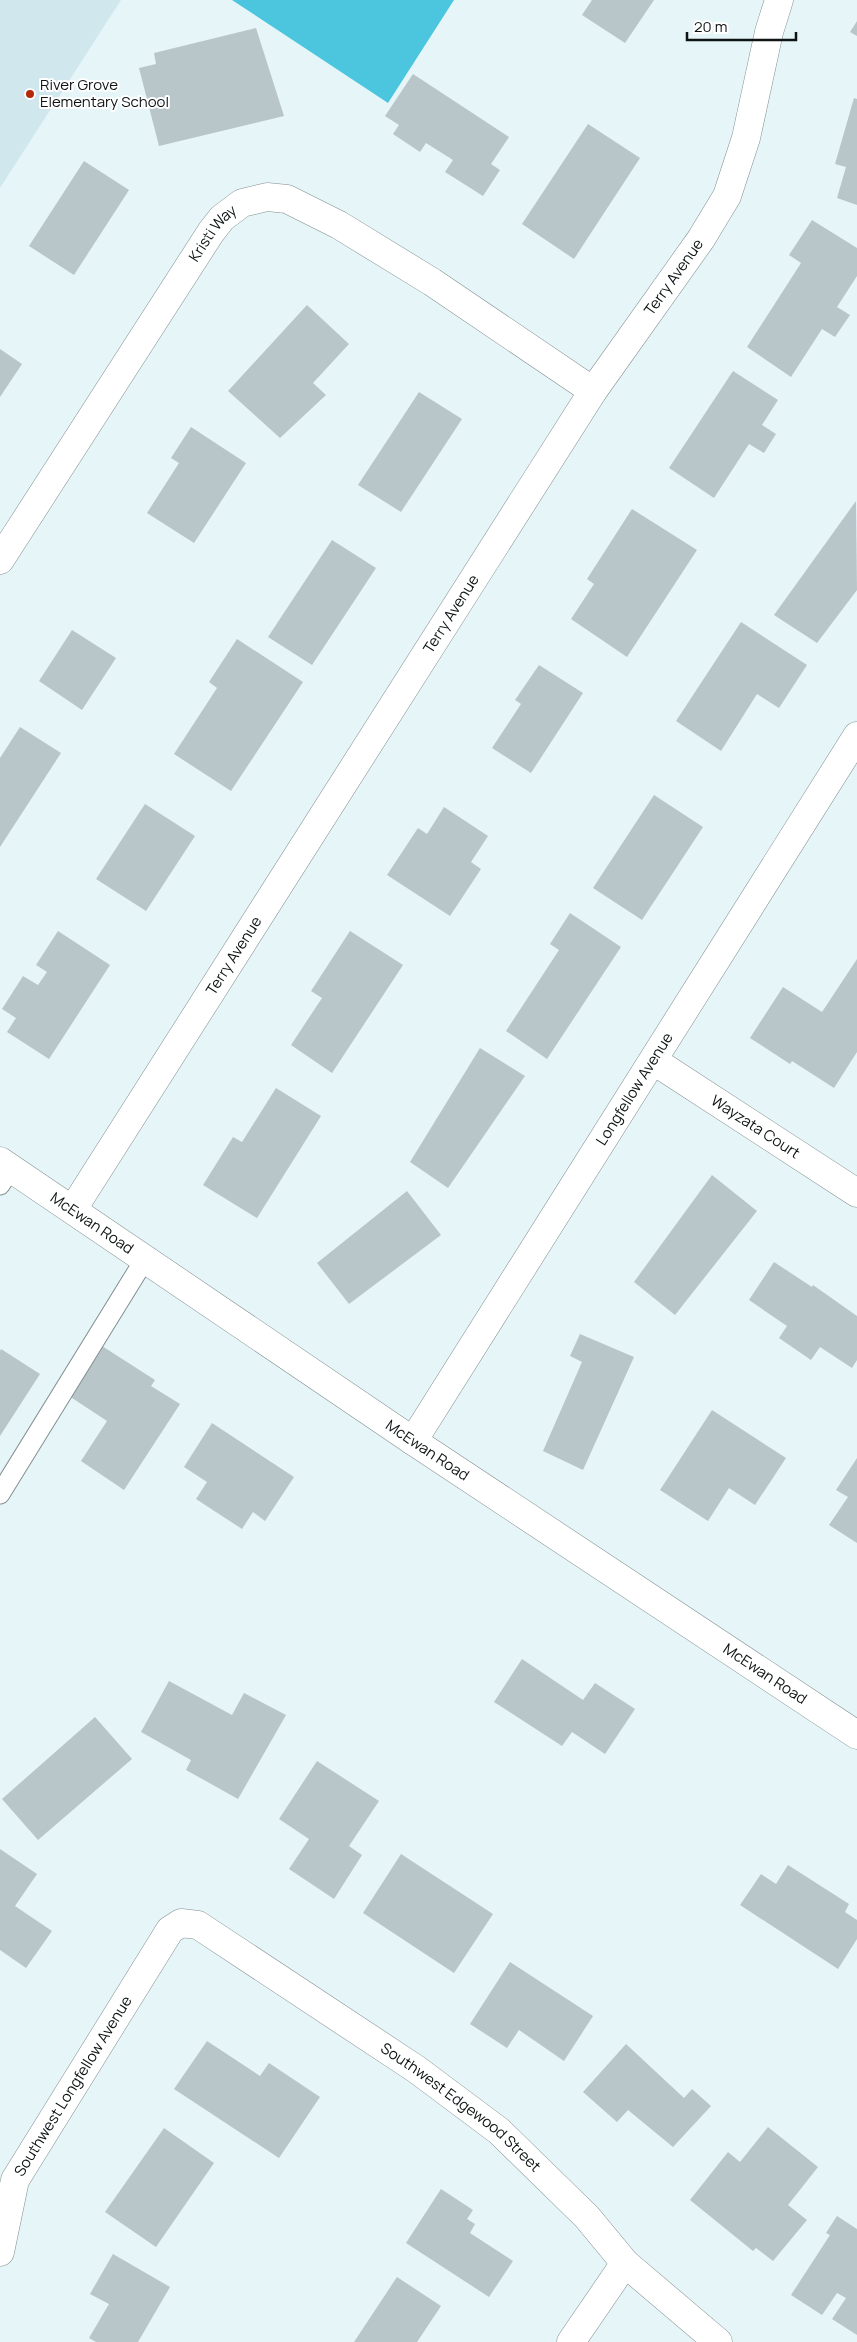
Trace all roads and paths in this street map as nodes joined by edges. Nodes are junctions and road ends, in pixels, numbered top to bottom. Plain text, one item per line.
1 (779, 0) edge
2 (593, 390) junction
3 (0, 560) edge
4 (857, 736) edge
5 (654, 1061) junction
6 (4, 1172) edge
7 (857, 1193) edge
8 (73, 1209) junction
9 (145, 1259) junction
10 (413, 1441) junction
11 (0, 1494) edge
12 (857, 1735) edge
13 (170, 1930) joint
14 (0, 2252) edge
15 (625, 2263) junction
16 (571, 2342) edge
17 (718, 2342) edge

1 - 2 street, Terry Avenue
2 - 3 street, Kristi Way
2 - 8 street, Terry Avenue
4 - 5 street, Longfellow Avenue
5 - 7 street, Wayzata Court
5 - 10 street, Longfellow Avenue
6 - 8 street, McEwan Road
8 - 9 street, McEwan Road
9 - 10 street, McEwan Road
9 - 11 lane
10 - 12 street, McEwan Road
13 - 14 street, Southwest Longfellow Avenue
13 - 15 street, Southwest Edgewood Street
15 - 16 street
15 - 17 street, Southwest Edgewood Street

